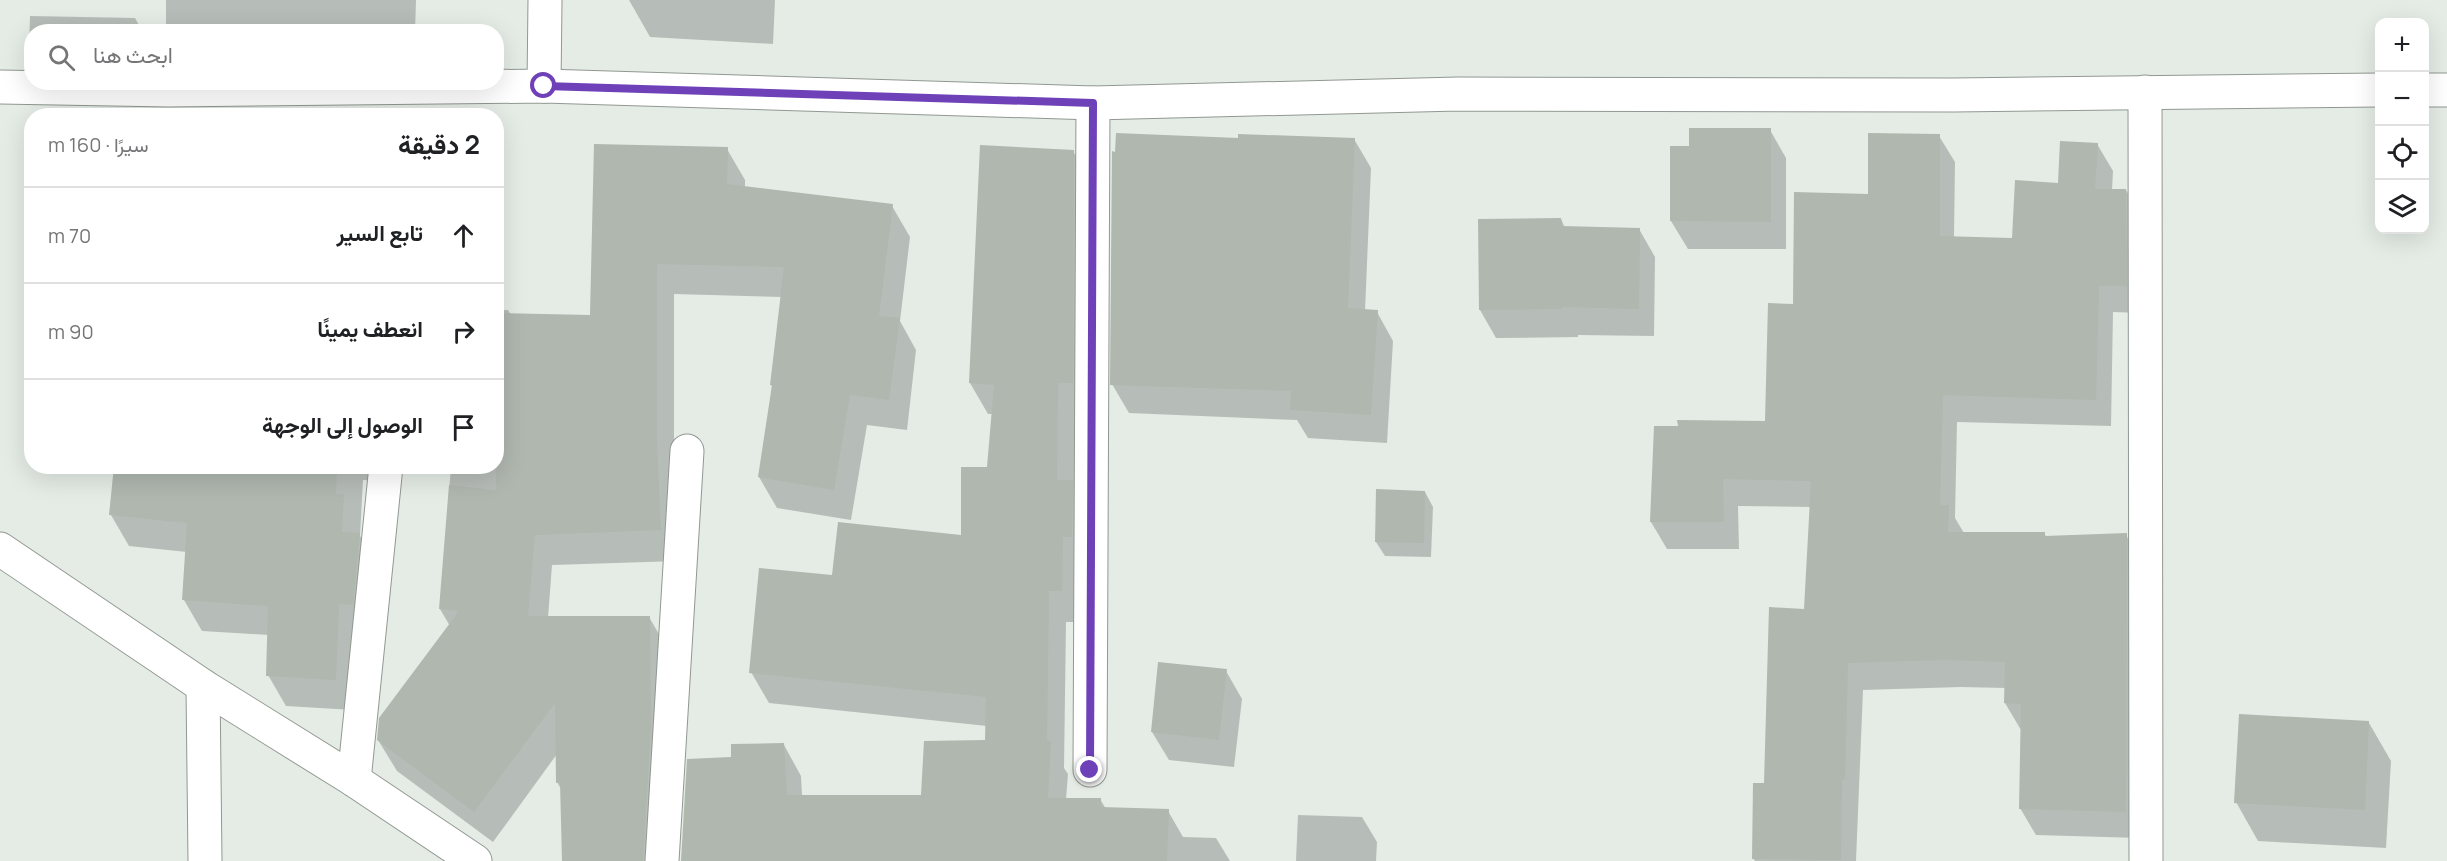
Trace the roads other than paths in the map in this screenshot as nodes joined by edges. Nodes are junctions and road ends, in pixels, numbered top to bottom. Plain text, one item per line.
1 (545, 0) edge
2 (504, 86) edge
3 (544, 86) junction
4 (0, 87) edge
5 (24, 87) edge
6 (2375, 90) edge
7 (2429, 90) edge
8 (2447, 90) edge
9 (2145, 92) junction
10 (1093, 103) junction
11 (687, 451) dead end
12 (385, 474) edge
13 (0, 549) edge
14 (203, 686) junction
15 (1090, 770) dead end
16 (354, 780) junction
17 (205, 861) edge
18 (475, 861) edge
19 (662, 861) edge
20 (2146, 861) edge

1 - 3 street
2 - 3 street
3 - 10 street
4 - 5 street
6 - 9 street
7 - 8 street
9 - 10 street
9 - 20 street
10 - 15 street
11 - 19 street
12 - 16 street
13 - 14 street
14 - 16 street
14 - 17 street
16 - 18 street

